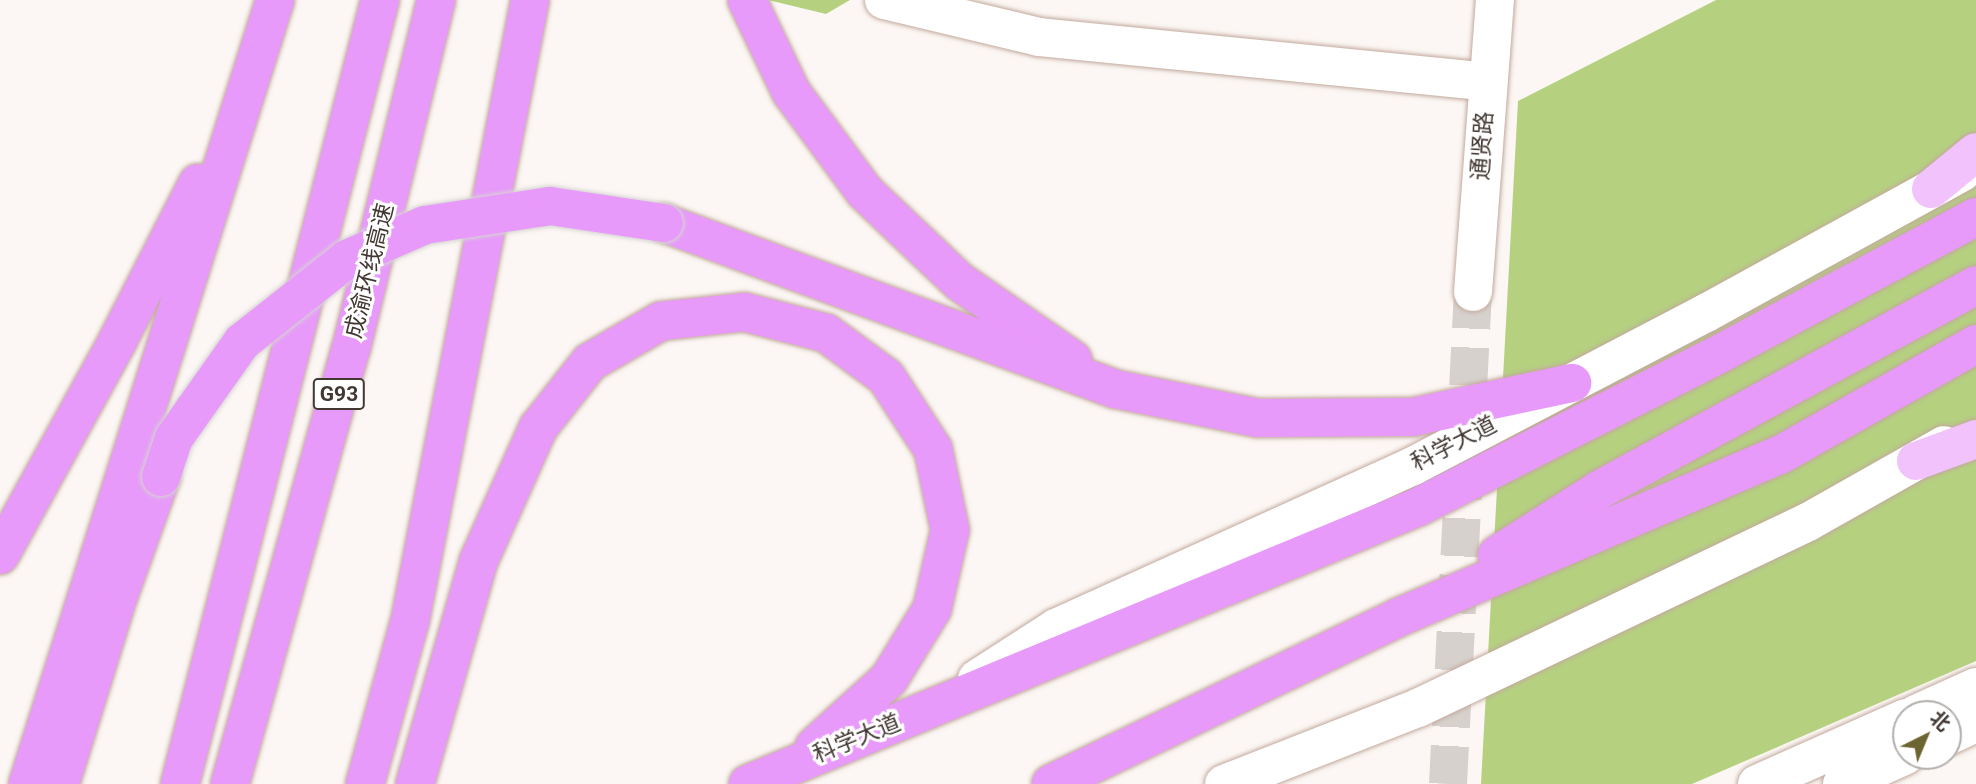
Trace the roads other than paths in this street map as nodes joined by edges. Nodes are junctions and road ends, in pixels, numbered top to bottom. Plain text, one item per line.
1 (275, 0) edge
2 (380, 0) edge
3 (436, 0) edge
4 (530, 0) edge
5 (747, 0) edge
6 (884, 0) edge
7 (1495, 0) edge
8 (1488, 82) junction
9 (248, 84) junction
10 (1976, 152) edge
11 (1976, 165) edge
12 (1931, 189) junction
13 (1976, 217) edge
14 (1976, 285) edge
15 (1473, 292) tunnel mouth
16 (1976, 344) edge
17 (1572, 383) junction
18 (1115, 389) junction
19 (1976, 426) edge
20 (1976, 439) edge
21 (1916, 461) junction
22 (0, 555) edge
23 (1397, 618) junction
24 (1976, 687) edge
25 (1947, 700) edge
26 (927, 710) junction
27 (1892, 724) edge
28 (1892, 761) edge
29 (795, 765) junction
30 (27, 784) edge
31 (60, 784) edge
32 (180, 784) edge
33 (230, 784) edge
34 (365, 784) edge
35 (415, 784) edge
36 (748, 784) edge
37 (1051, 784) edge
38 (1224, 784) edge
39 (1757, 784) edge
40 (1842, 784) edge

1 - 9 highway
2 - 32 highway, G93
3 - 33 highway, 成渝环线高速 / G93
4 - 34 highway
5 - 18 highway
6 - 8 main road
7 - 8 main road, 通贤路
8 - 15 main road, 通贤路
9 - 22 highway
9 - 30 highway
10 - 12 main road
11 - 12 main road, 科学大道
12 - 17 main road, 科学大道
13 - 26 highway, 科学大道
14 - 23 highway
16 - 23 highway
17 - 18 highway
17 - 26 main road, 科学大道
18 - 31 highway, bridge
19 - 21 main road
20 - 21 main road
21 - 38 main road
23 - 37 highway
24 - 25 main road
26 - 29 highway, 科学大道
27 - 39 main road
28 - 40 main road
29 - 35 highway
29 - 36 highway, 科学大道

